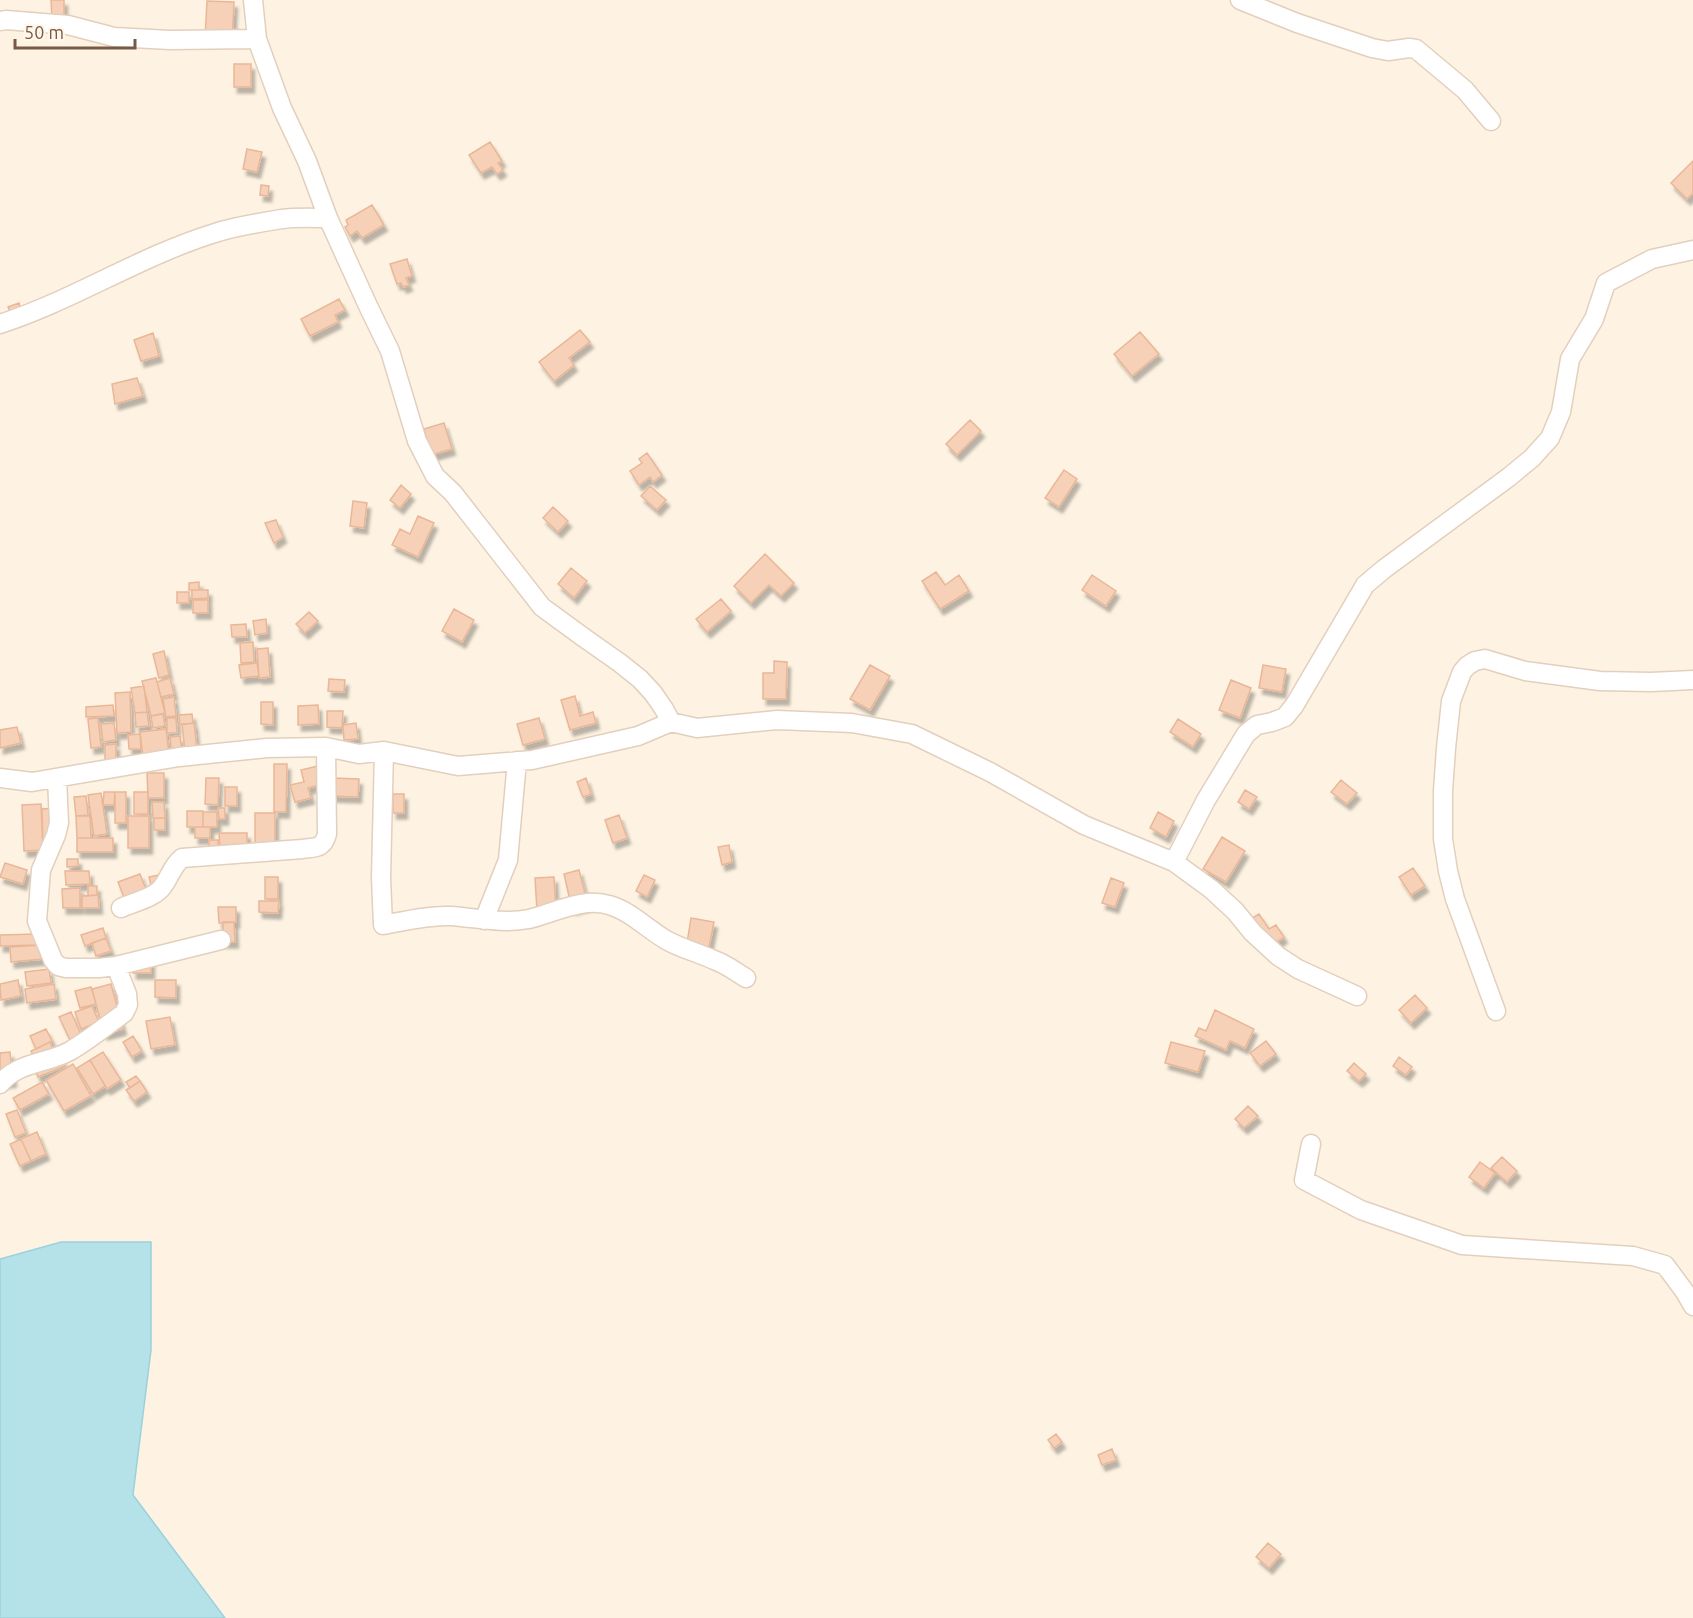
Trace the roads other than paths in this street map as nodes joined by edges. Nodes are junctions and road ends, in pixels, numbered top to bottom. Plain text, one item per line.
1 (253, 0) edge
2 (1240, 0) edge
3 (0, 21) edge
4 (257, 39) junction
5 (1491, 120) dead end
6 (328, 218) junction
7 (1693, 250) edge
8 (0, 324) edge
9 (1693, 680) edge
10 (671, 722) junction
11 (326, 747) junction
12 (384, 751) junction
13 (517, 761) junction
14 (0, 778) edge
15 (57, 778) junction
16 (1174, 862) junction
17 (121, 908) dead end
18 (483, 920) junction
19 (220, 940) dead end
20 (116, 966) junction
21 (746, 978) dead end
22 (1356, 996) dead end
23 (1496, 1011) dead end
24 (0, 1084) edge
25 (1311, 1144) dead end
26 (1693, 1306) edge

1 - 4 street
2 - 5 street
3 - 4 street
4 - 6 street
6 - 8 street
6 - 10 street
7 - 16 street
9 - 23 street
10 - 13 street
10 - 16 street
11 - 12 street
11 - 15 street
11 - 17 street
12 - 13 street
12 - 18 street
13 - 18 street
14 - 15 street
15 - 20 street
16 - 22 street
18 - 21 street
19 - 20 street
20 - 24 street
25 - 26 street

